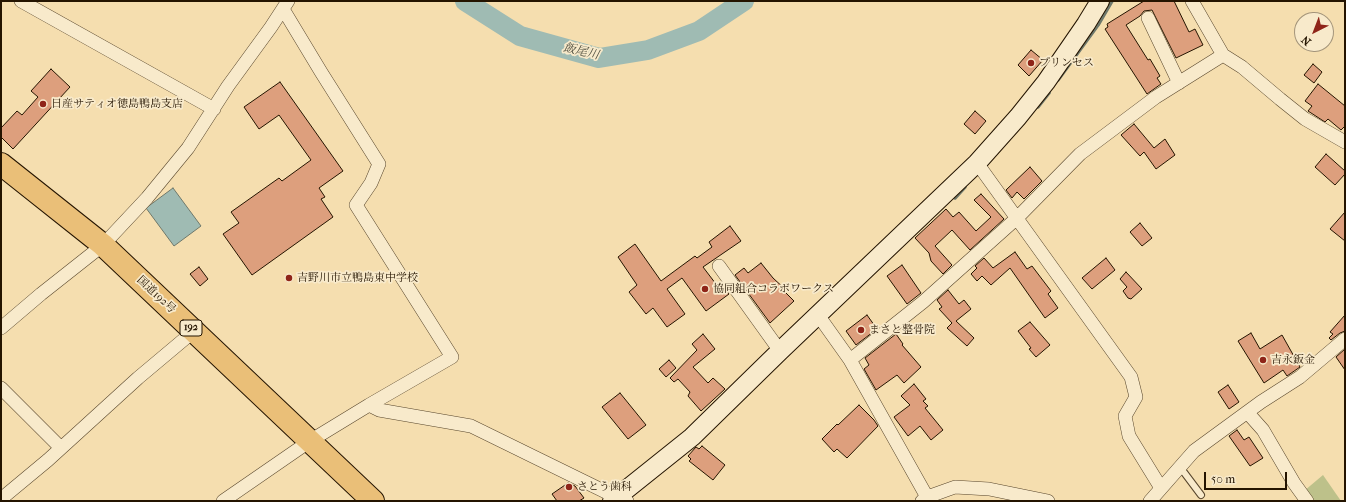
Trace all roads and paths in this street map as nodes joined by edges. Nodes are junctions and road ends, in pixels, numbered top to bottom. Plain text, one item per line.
1 (21, 1) edge
2 (1100, 1) edge
3 (1192, 1) edge
4 (285, 5) edge
5 (1148, 18) dead end
6 (1223, 55) junction
7 (1179, 83) junction
8 (214, 109) junction
9 (1345, 142) edge
10 (1, 164) edge
11 (980, 167) junction
12 (1017, 218) junction
13 (103, 245) junction
14 (719, 266) dead end
15 (818, 315) junction
16 (1, 328) edge
17 (194, 331) junction
18 (1345, 340) edge
19 (780, 351) junction
20 (850, 360) junction
21 (1, 388) edge
22 (369, 405) junction
23 (1247, 412) junction
24 (310, 441) junction
25 (61, 448) junction
26 (1180, 467) junction
27 (1161, 488) junction
28 (1201, 495) dead end
29 (1, 498) edge
30 (924, 499) edge
31 (618, 500) edge
32 (223, 501) edge
33 (373, 501) edge
34 (1048, 501) edge
35 (1150, 501) edge
36 (1307, 501) edge

1 - 8 street
2 - 11 street
3 - 6 street
4 - 8 street
4 - 22 street
5 - 7 street
6 - 7 street
6 - 9 street
7 - 12 street
8 - 13 street
10 - 13 highway, 国道192号 / 192
11 - 12 street
11 - 15 street
12 - 20 street
12 - 27 street
13 - 16 street
13 - 17 highway, 国道192号 / 192
14 - 19 street
15 - 19 street
15 - 20 street
17 - 24 highway, 国道192号 / 192
17 - 25 street
18 - 23 street
19 - 31 street
20 - 30 street
21 - 25 street
22 - 24 street
22 - 31 street
23 - 26 street
23 - 36 street
24 - 32 street
24 - 33 highway, 国道192号 / 192
25 - 29 street
26 - 27 street
26 - 28 lane
27 - 35 street
30 - 34 street

